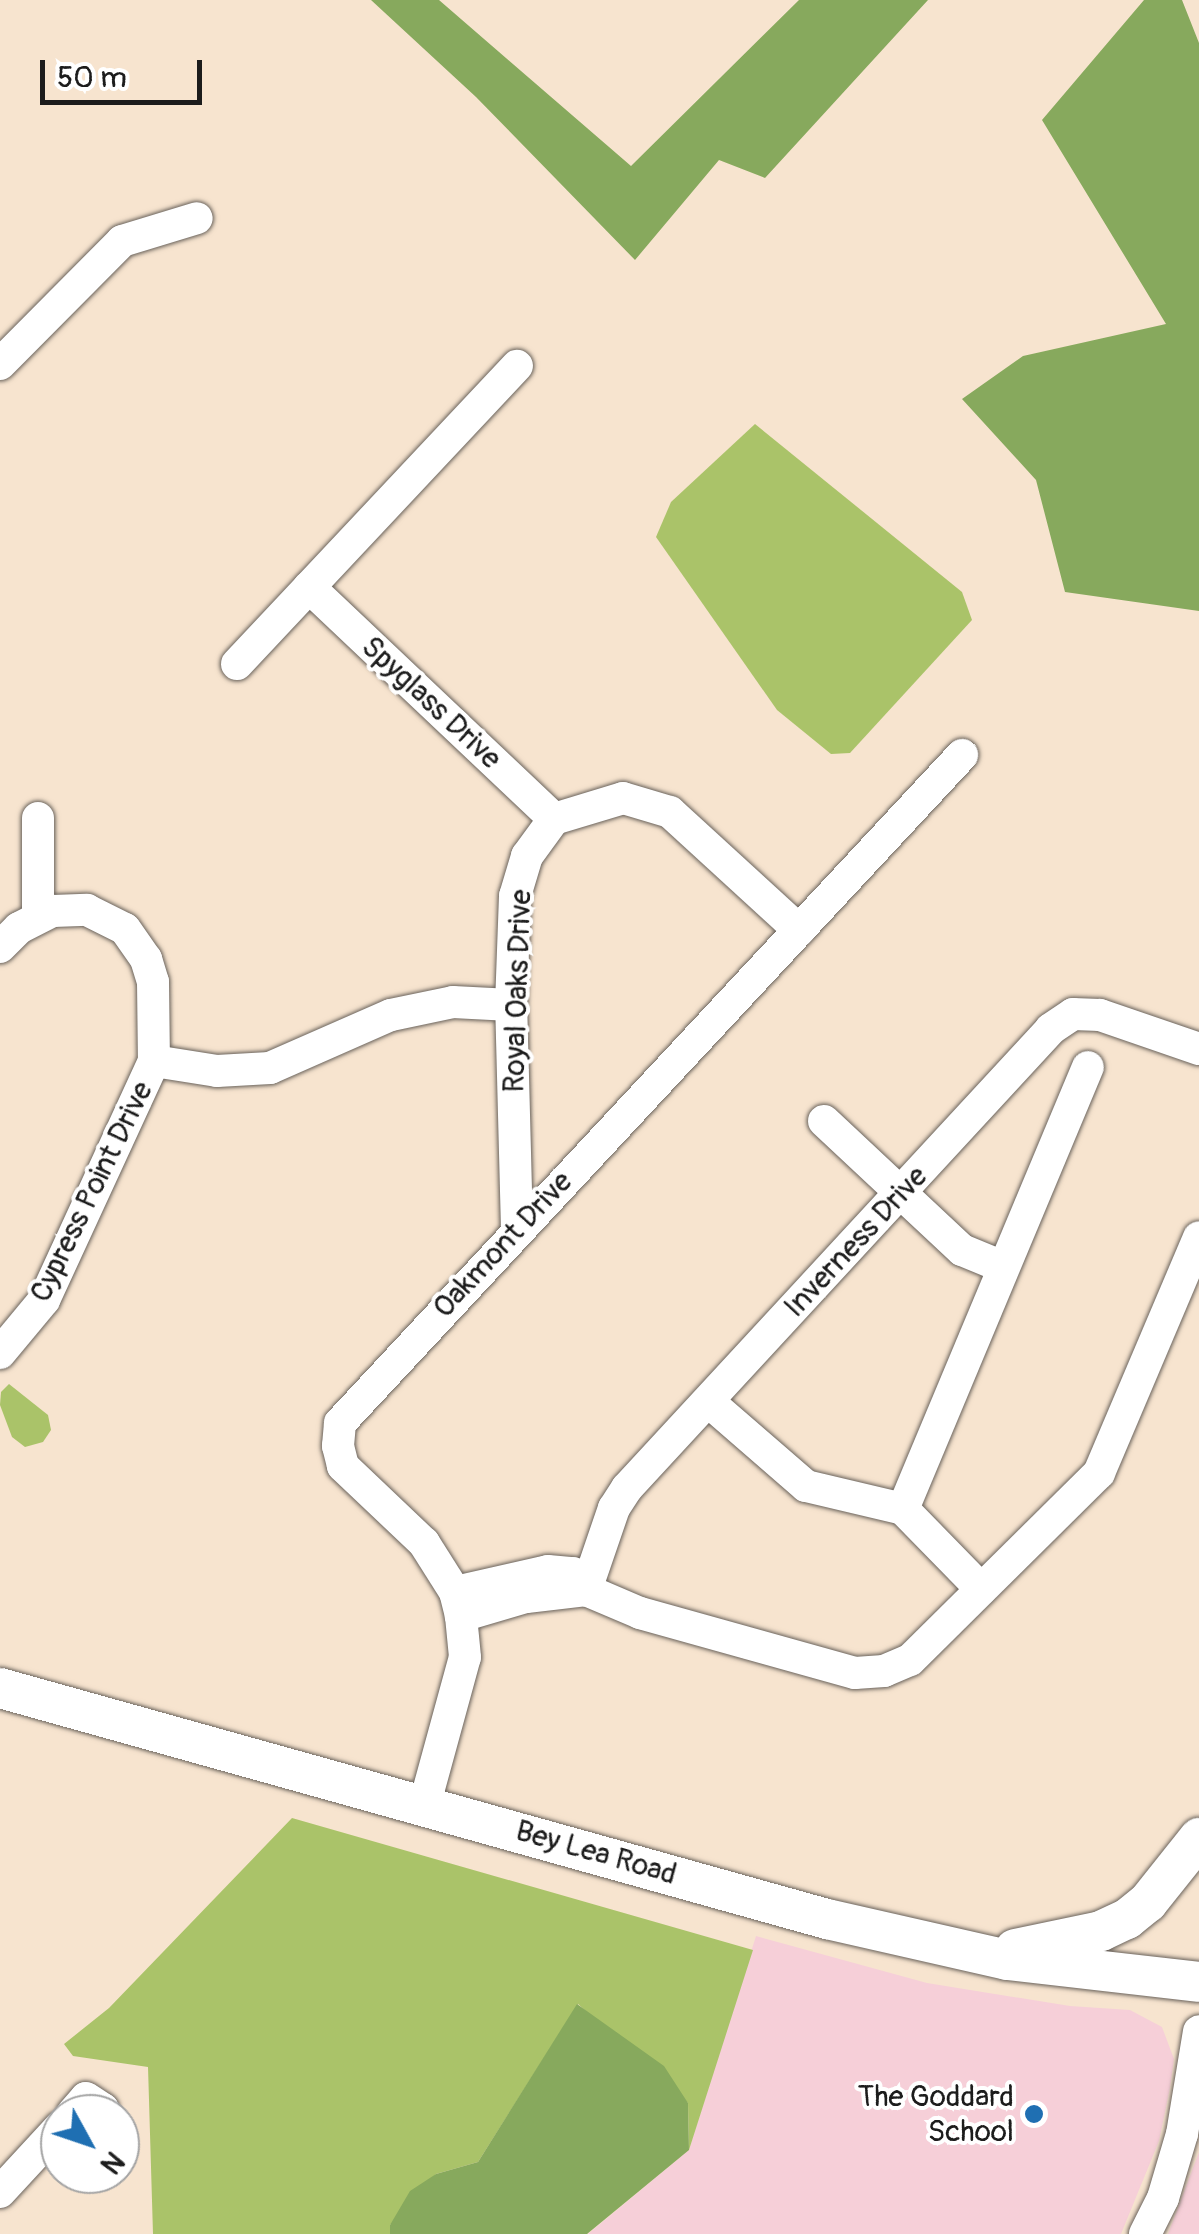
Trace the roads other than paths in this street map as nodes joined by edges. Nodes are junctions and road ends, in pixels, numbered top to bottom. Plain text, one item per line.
1 (197, 218) dead end
2 (0, 364) edge
3 (517, 366) dead end
4 (308, 587) junction
5 (237, 664) dead end
6 (962, 755) dead end
7 (38, 818) dead end
8 (554, 819) junction
9 (38, 916) junction
10 (799, 930) junction
11 (0, 947) edge
12 (511, 1005) junction
13 (1199, 1049) edge
14 (154, 1061) junction
15 (1088, 1067) dead end
16 (824, 1121) dead end
17 (902, 1194) junction
18 (517, 1230) junction
19 (1199, 1237) edge
20 (1003, 1267) junction
21 (0, 1353) edge
22 (709, 1402) junction
23 (903, 1509) junction
24 (981, 1589) junction
25 (586, 1590) junction
26 (458, 1604) junction
27 (0, 1688) edge
28 (425, 1803) junction
29 (1199, 1838) edge
30 (977, 1954) junction
31 (1199, 1982) edge
32 (1199, 2031) edge
33 (40, 2162) edge
34 (0, 2192) edge
35 (1145, 2234) edge

1 - 2 street
3 - 4 street
4 - 5 street
4 - 8 street, Spyglass Drive
6 - 10 street, Oakmont Drive
7 - 9 street
8 - 10 street
8 - 12 street, Royal Oaks Drive
9 - 11 street
9 - 14 street, Cypress Point Drive
10 - 18 street, Oakmont Drive
12 - 14 street
12 - 18 street, Royal Oaks Drive
13 - 17 street, Inverness Drive
14 - 21 street, Cypress Point Drive
15 - 20 street
16 - 17 street
17 - 20 street
17 - 22 street, Inverness Drive
18 - 26 street, Oakmont Drive
19 - 24 street
20 - 23 street
22 - 23 street
22 - 25 street, Inverness Drive
23 - 24 street
24 - 25 street
25 - 26 street
26 - 28 street
27 - 28 main road, Bey Lea Road
28 - 30 main road, Bey Lea Road
29 - 30 main road
30 - 31 main road, Bey Lea Road
32 - 35 street
33 - 34 street

